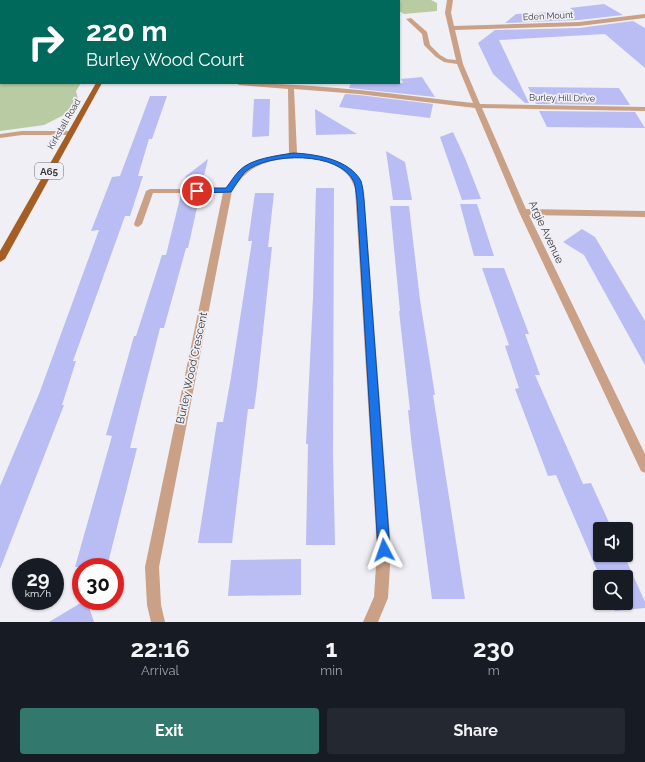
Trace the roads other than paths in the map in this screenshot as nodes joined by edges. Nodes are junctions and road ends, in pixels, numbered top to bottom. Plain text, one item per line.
1 (450, 0) edge
2 (645, 16) edge
3 (409, 19) dead end
4 (451, 28) junction
5 (459, 62) junction
6 (98, 84) edge
7 (252, 84) edge
8 (365, 84) edge
9 (292, 87) junction
10 (359, 92) junction
11 (478, 106) junction
12 (645, 109) edge
13 (71, 133) junction
14 (0, 136) edge
15 (293, 155) junction
16 (228, 191) junction
17 (523, 212) junction
18 (645, 214) edge
19 (138, 224) dead end
20 (0, 259) edge
21 (645, 466) edge
22 (158, 622) edge
23 (370, 622) edge

1 - 4 street, Argie Avenue
2 - 4 street, Eden Mount
3 - 5 street
4 - 5 street, Argie Avenue
5 - 11 street, Argie Avenue
6 - 13 main road, Kirkstall Road / A65
7 - 9 street, Burley Hill Drive
8 - 10 street
9 - 10 street, Burley Hill Drive
9 - 15 street
10 - 11 street, Burley Hill Drive
11 - 12 street, Burley Hill Drive
11 - 17 street, Argie Avenue
13 - 14 street
13 - 20 main road, Kirkstall Road / A65
15 - 16 street, Burley Wood Crescent
15 - 23 street, Burley Wood Crescent
16 - 19 street
16 - 22 street, Burley Wood Crescent
17 - 18 street
17 - 21 street, Argie Avenue

